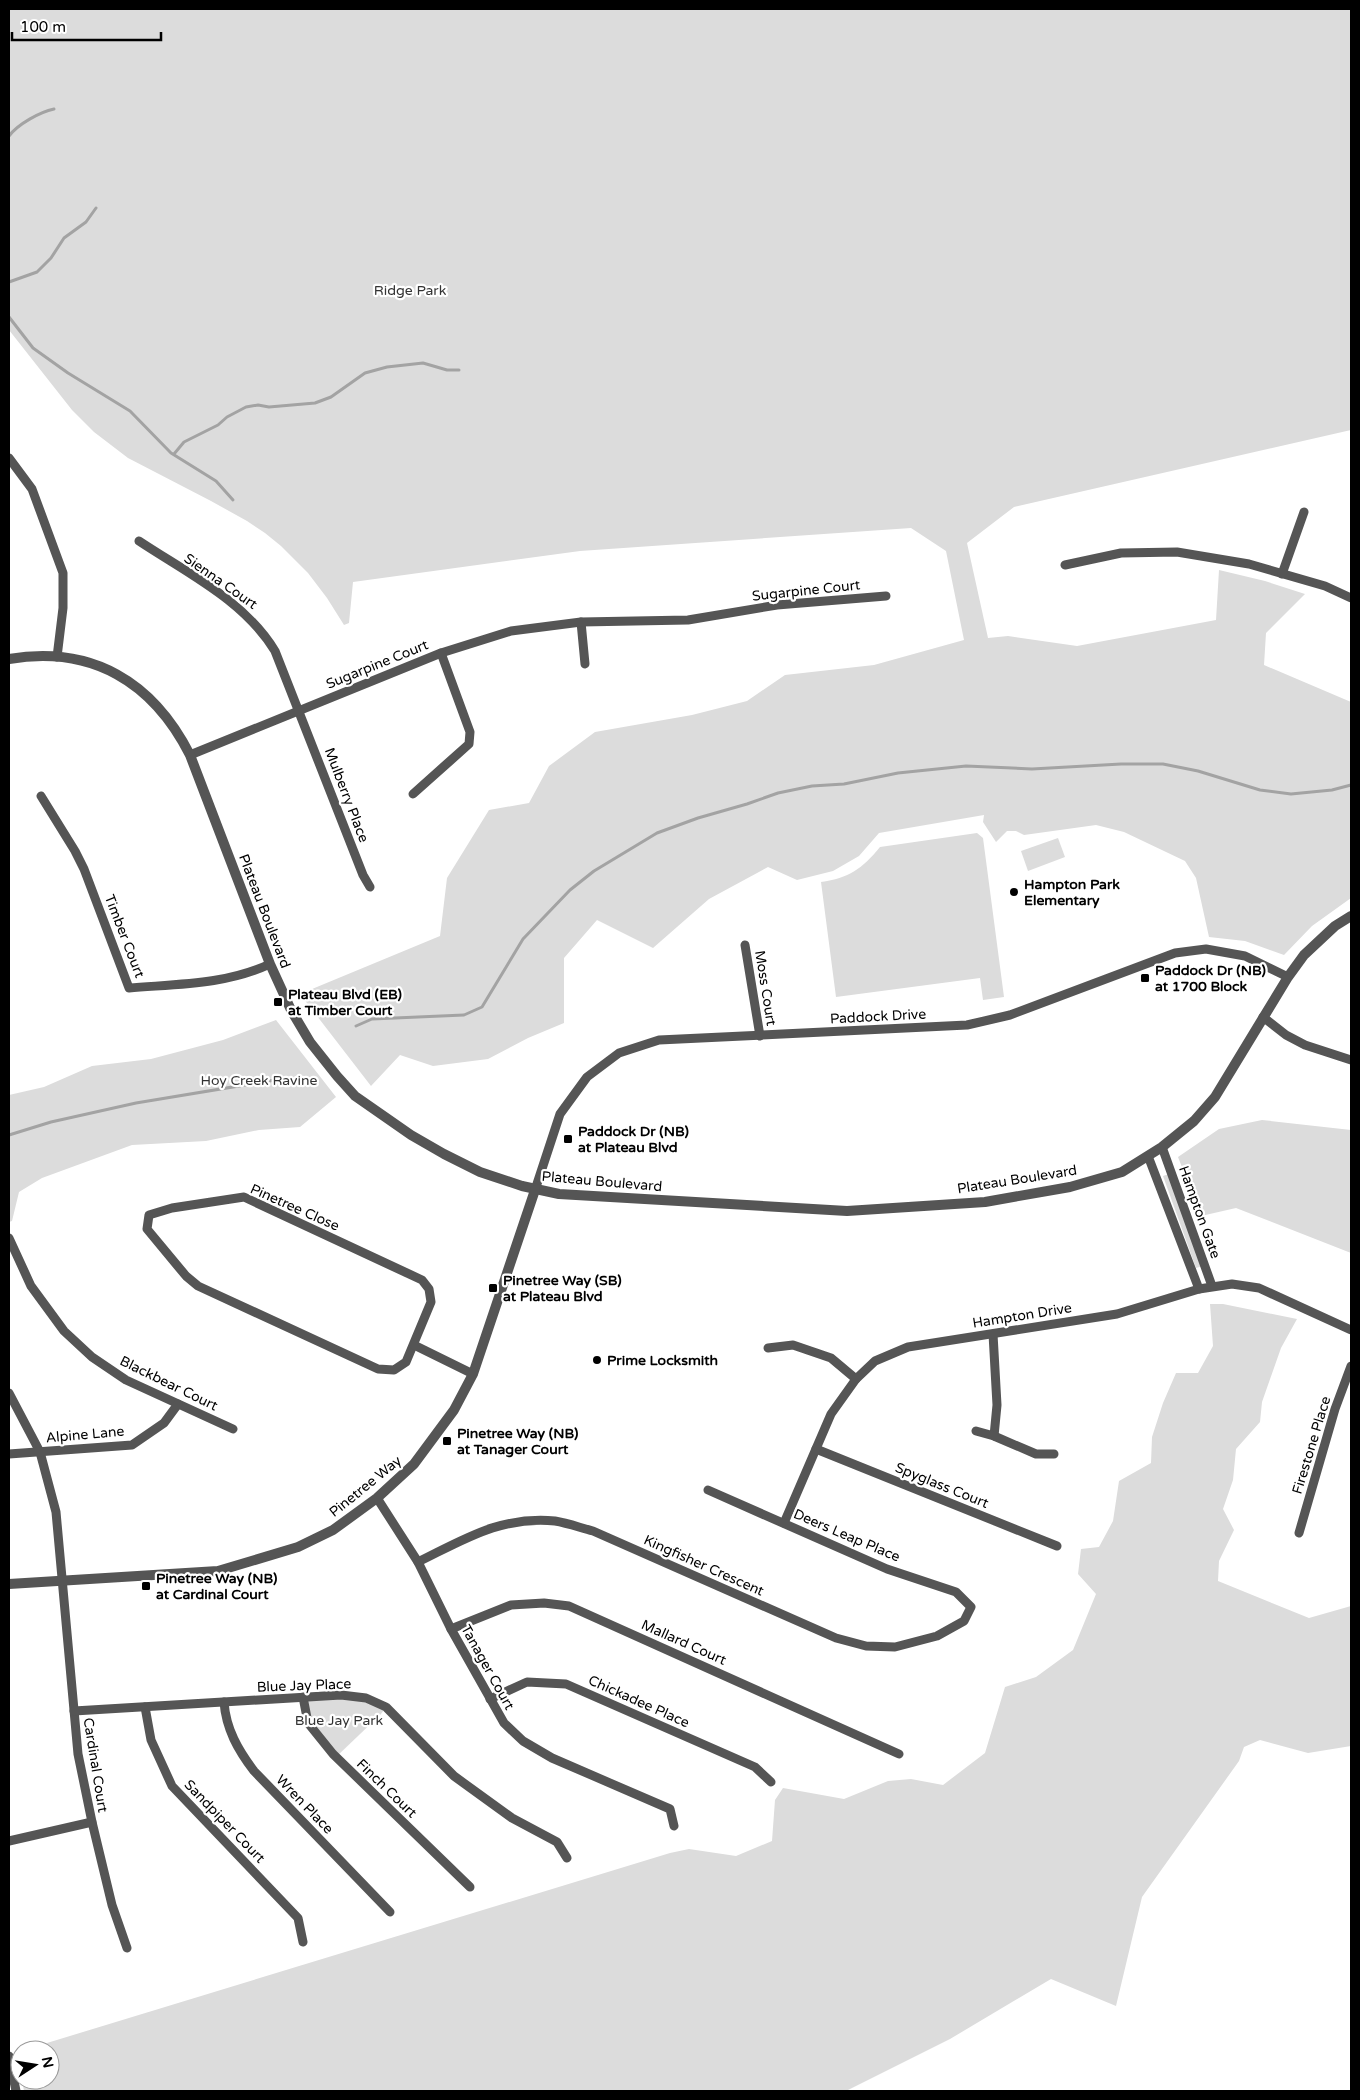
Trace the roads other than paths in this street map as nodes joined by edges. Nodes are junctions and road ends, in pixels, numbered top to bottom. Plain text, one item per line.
1 (9, 458) edge
2 (1304, 512) dead end
3 (138, 541) dead end
4 (1065, 565) dead end
5 (1282, 574) junction
6 (886, 596) dead end
7 (1351, 598) edge
8 (581, 622) junction
9 (441, 653) junction
10 (57, 657) junction
11 (9, 659) edge
12 (585, 664) dead end
13 (300, 710) junction
14 (190, 755) junction
15 (413, 794) dead end
16 (41, 796) dead end
17 (370, 887) dead end
18 (1351, 916) edge
19 (745, 945) dead end
20 (270, 964) junction
21 (1288, 978) junction
22 (1263, 1017) junction
23 (760, 1036) junction
24 (1351, 1060) edge
25 (1162, 1147) junction
26 (1148, 1156) junction
27 (535, 1190) junction
28 (9, 1238) edge
29 (1212, 1286) junction
30 (1199, 1289) junction
31 (1351, 1330) edge
32 (993, 1334) junction
33 (414, 1344) junction
34 (768, 1348) dead end
35 (1351, 1366) edge
36 (473, 1374) junction
37 (856, 1378) junction
38 (9, 1393) edge
39 (178, 1404) junction
40 (233, 1428) dead end
41 (976, 1431) dead end
42 (994, 1436) junction
43 (816, 1449) junction
44 (40, 1452) junction
45 (9, 1454) edge
46 (1054, 1454) dead end
47 (708, 1490) dead end
48 (377, 1498) junction
49 (784, 1523) junction
50 (1299, 1533) dead end
51 (1057, 1546) dead end
52 (418, 1562) junction
53 (63, 1581) junction
54 (9, 1584) edge
55 (971, 1607) joint
56 (451, 1629) junction
57 (303, 1697) junction
58 (490, 1698) junction
59 (224, 1702) junction
60 (145, 1707) junction
61 (74, 1711) junction
62 (899, 1754) dead end
63 (771, 1782) dead end
64 (92, 1822) junction
65 (674, 1826) dead end
66 (9, 1841) edge
67 (567, 1858) dead end
68 (470, 1887) dead end
69 (390, 1912) dead end
70 (303, 1942) dead end
71 (127, 1948) dead end
72 (9, 2056) edge
73 (16, 2091) edge

1 - 10 street
2 - 5 street
3 - 13 street, Sienna Court
4 - 5 street
5 - 7 street
6 - 8 street, Sugarpine Court
8 - 9 street, Sugarpine Court
8 - 12 street
9 - 13 street, Sugarpine Court
9 - 15 street
10 - 11 street, Plateau Boulevard
10 - 14 street, Plateau Boulevard
13 - 14 street, Sugarpine Court
13 - 17 street, Mulberry Place
14 - 20 street, Plateau Boulevard
16 - 20 street, Timber Court
18 - 21 street, Plateau Boulevard
19 - 23 street, Moss Court
20 - 27 street, Plateau Boulevard
21 - 22 street, Plateau Boulevard
21 - 23 street, Paddock Drive
22 - 24 street
22 - 25 street, Plateau Boulevard
23 - 27 street, Paddock Drive
25 - 26 street, Plateau Boulevard
25 - 29 street, Hampton Gate
26 - 27 street, Plateau Boulevard
26 - 30 street, Hampton Gate
27 - 36 street, Pinetree Way
28 - 39 street, Blackbear Court
29 - 30 street, Hampton Drive
29 - 31 street, Hampton Drive
30 - 32 street, Hampton Drive
32 - 37 street, Hampton Drive
32 - 42 street
33 - 33 street, Pinetree Close
33 - 36 street
34 - 37 street
35 - 50 street, Firestone Place
36 - 48 street, Pinetree Way
37 - 43 street, Hampton Drive
38 - 44 street, Cardinal Court
39 - 40 street, Blackbear Court
39 - 44 street, Alpine Lane
41 - 42 street
42 - 46 street
43 - 49 street, Hampton Drive
43 - 51 street, Spyglass Court
44 - 45 street, Alpine Lane
44 - 53 street, Cardinal Court
47 - 49 street, Deers Leap Place
48 - 52 street, Tanager Court
48 - 53 street, Pinetree Way
49 - 55 street, Deers Leap Place
52 - 55 street, Kingfisher Crescent
52 - 56 street, Tanager Court
53 - 54 street, Pinetree Way
53 - 61 street, Cardinal Court
56 - 58 street, Tanager Court
56 - 62 street, Mallard Court
57 - 59 street, Blue Jay Place
57 - 67 street, Blue Jay Place
57 - 68 street, Finch Court
58 - 63 street, Chickadee Place
58 - 65 street, Tanager Court
59 - 60 street, Blue Jay Place
59 - 69 street, Wren Place
60 - 61 street, Blue Jay Place
60 - 70 street, Sandpiper Court
61 - 64 street, Cardinal Court
64 - 66 street
64 - 71 street, Cardinal Court
72 - 73 street

